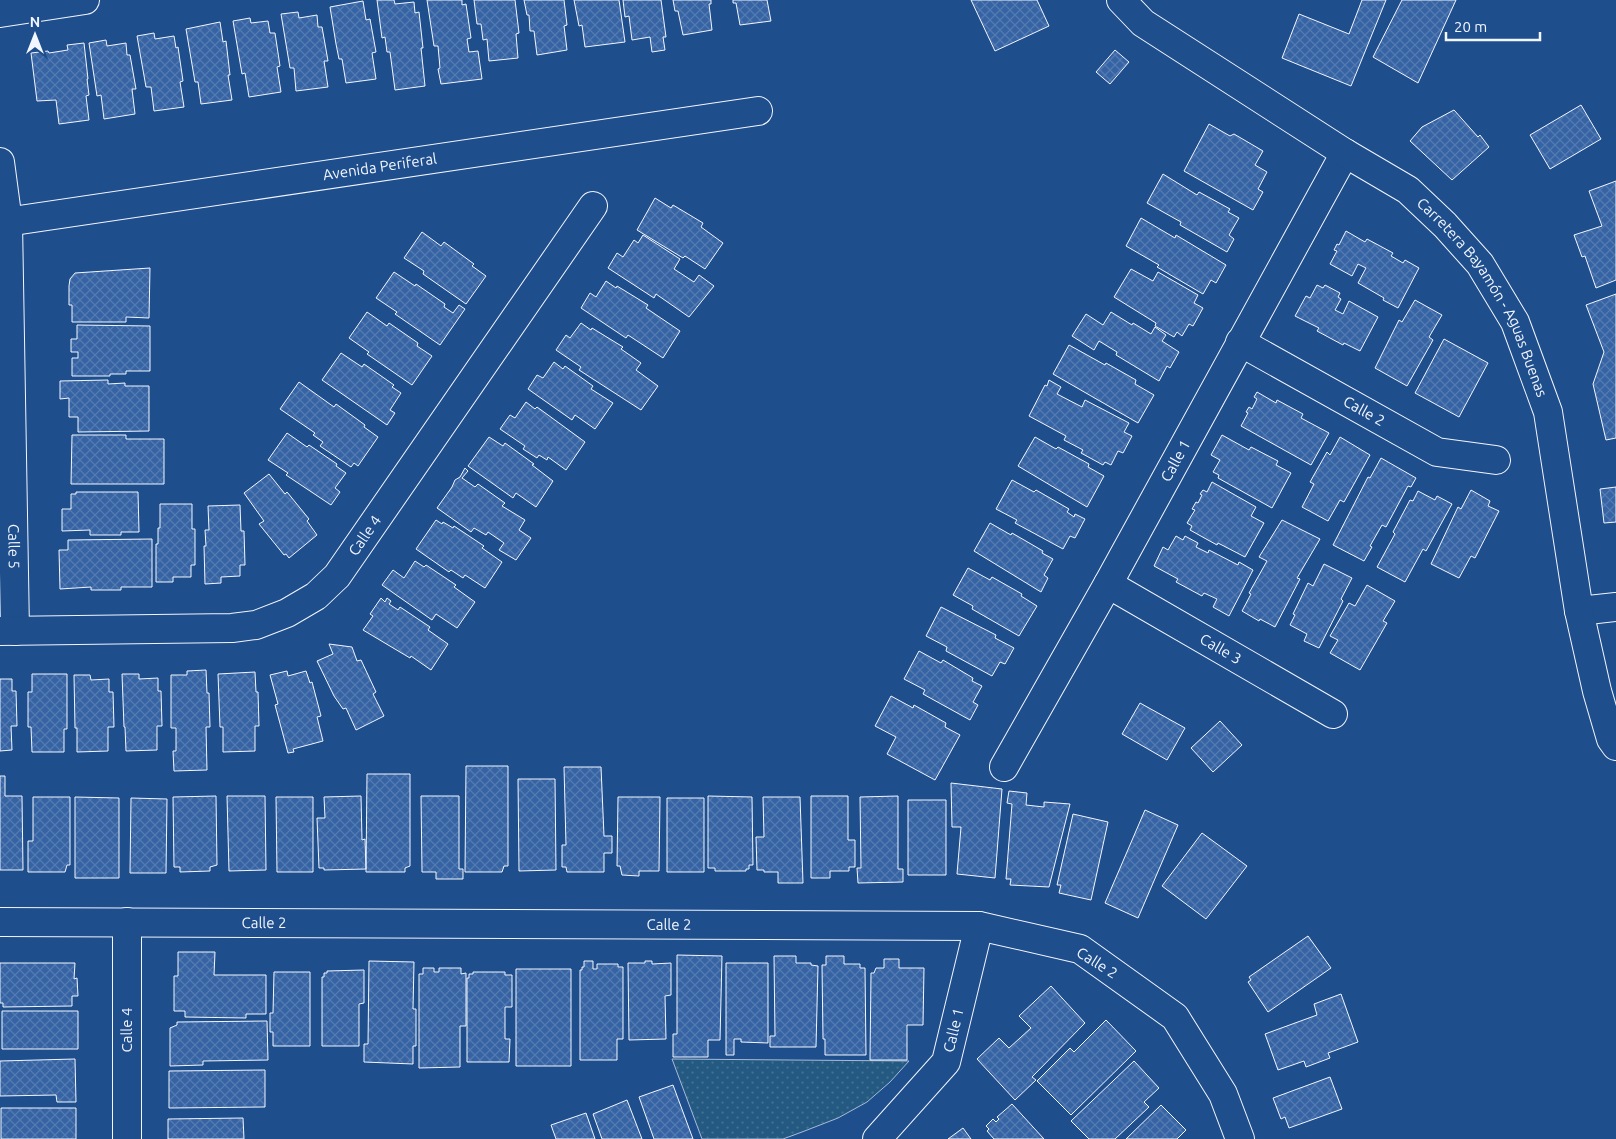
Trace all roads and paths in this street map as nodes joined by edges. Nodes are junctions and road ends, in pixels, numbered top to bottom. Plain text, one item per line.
1 (85, 0) edge
2 (1121, 0) edge
3 (0, 13) edge
4 (758, 111) dead end
5 (1345, 153) junction
6 (0, 162) edge
7 (593, 206) dead end
8 (4, 223) edge
9 (1240, 342) junction
10 (1496, 460) dead end
11 (1108, 584) junction
12 (1616, 607) edge
13 (1579, 611) junction
14 (8, 631) edge
15 (1333, 714) dead end
16 (1616, 746) edge
17 (1004, 767) dead end
18 (0, 922) edge
19 (127, 922) junction
20 (979, 926) junction
21 (127, 1139) edge
22 (877, 1139) edge
23 (1240, 1139) edge

1 - 3 street
2 - 5 street, Carretera Bayamón - Aguas Buenas
4 - 8 street, Avenida Periferal
5 - 9 street, Calle 1
5 - 13 street, Carretera Bayamón - Aguas Buenas
6 - 8 street, Calle 5
7 - 14 street, Calle 4
8 - 14 street, Calle 5
9 - 10 street, Calle 2
9 - 11 street, Calle 1
11 - 15 street, Calle 3
11 - 17 street, Calle 1
12 - 13 street
13 - 16 street, Carretera Bayamón - Aguas Buenas
18 - 19 street, Calle 2
19 - 20 street, Calle 2
19 - 21 street, Calle 4
20 - 22 street, Calle 1
20 - 23 street, Calle 2

